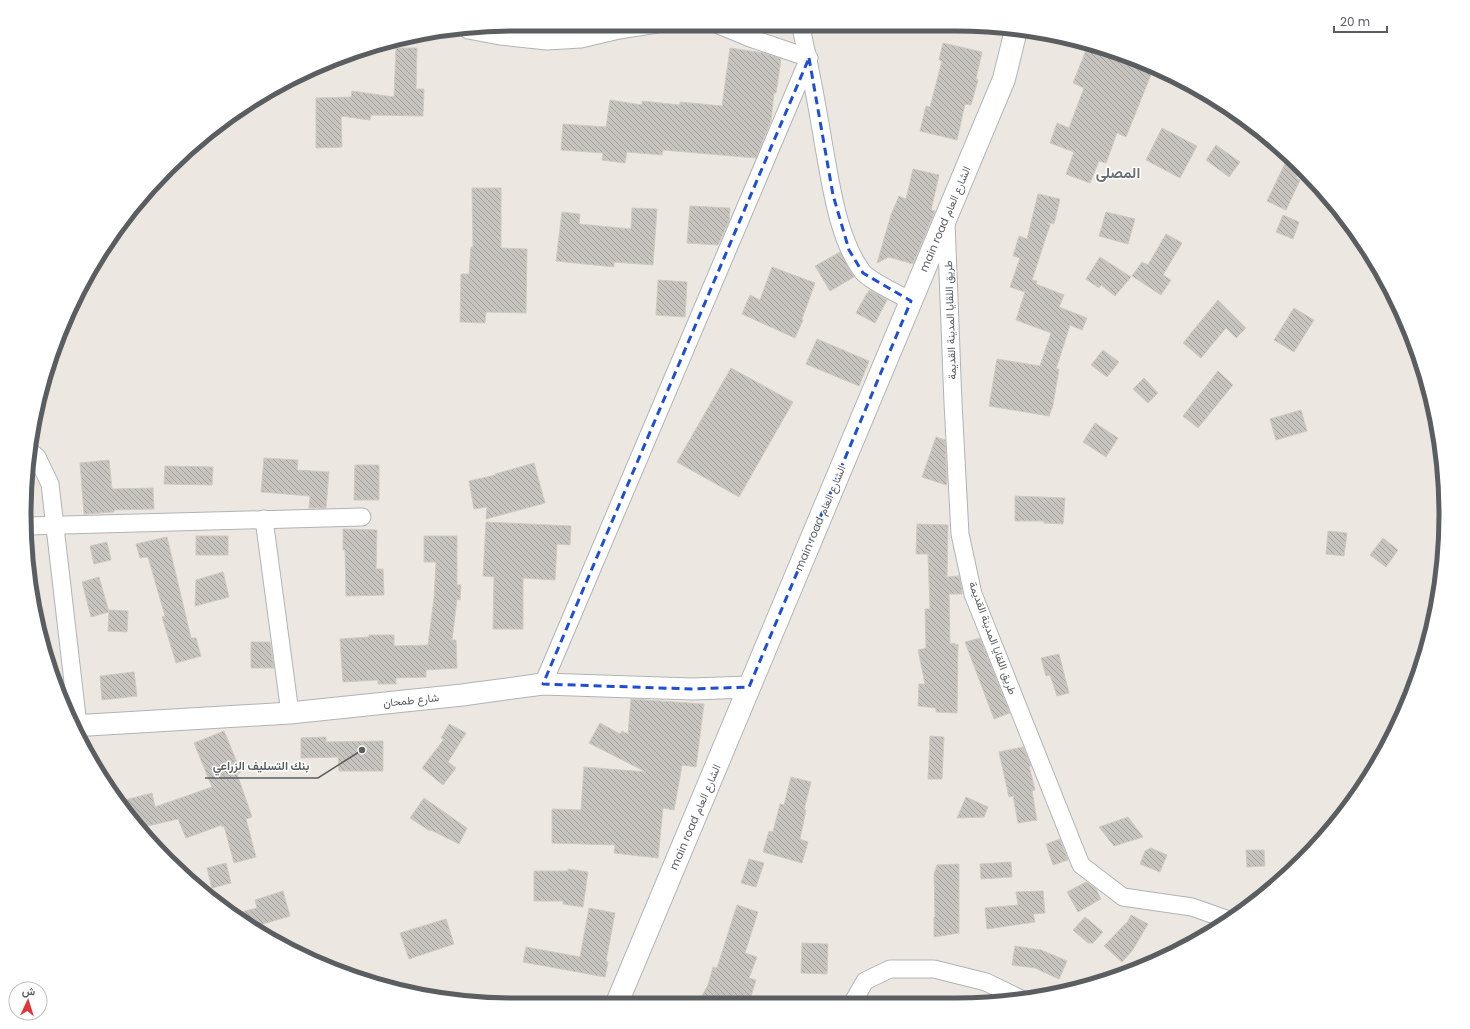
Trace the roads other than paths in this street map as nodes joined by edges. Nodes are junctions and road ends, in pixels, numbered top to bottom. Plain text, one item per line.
1 (615, 31) edge
2 (733, 31) edge
3 (802, 31) edge
4 (480, 32) edge
5 (1015, 35) edge
6 (809, 58) junction
7 (946, 218) junction
8 (911, 301) junction
9 (35, 455) edge
10 (362, 517) dead end
11 (264, 519) junction
12 (54, 525) junction
13 (31, 526) edge
14 (543, 684) junction
15 (749, 687) junction
16 (74, 712) edge
17 (290, 713) junction
18 (79, 725) edge
19 (1223, 918) edge
20 (1011, 995) edge
21 (619, 998) edge
22 (855, 998) edge

1 - 4 street
2 - 6 street
3 - 6 street
5 - 7 main road, main road الشارع العام
6 - 8 street
6 - 14 street
7 - 8 main road, main road الشارع العام
7 - 19 street, طريق اللقايا المدينة القديمة
8 - 15 main road, main road الشارع العام
9 - 12 street
10 - 11 street
11 - 12 street
11 - 17 street
12 - 13 street
12 - 16 street
14 - 15 street, شارع طمحان
14 - 17 street, شارع طمحان
15 - 21 main road, main road الشارع العام
17 - 18 street, شارع طمحان
20 - 22 street

